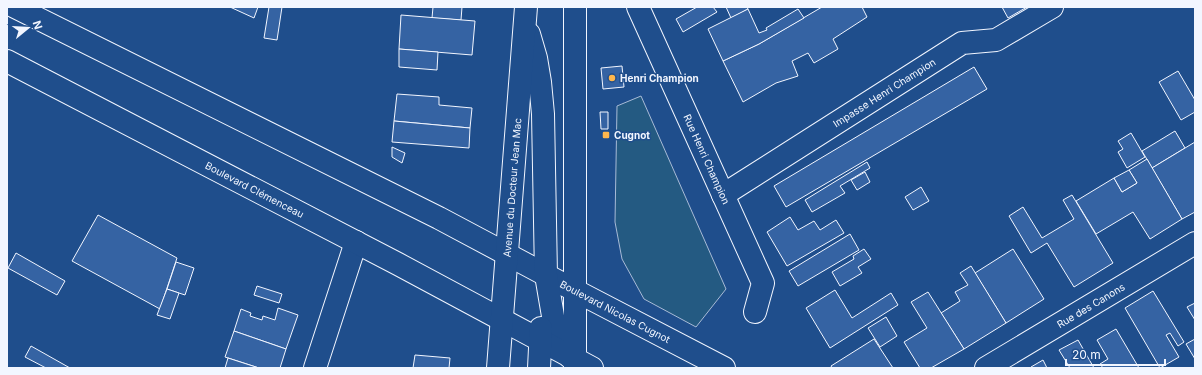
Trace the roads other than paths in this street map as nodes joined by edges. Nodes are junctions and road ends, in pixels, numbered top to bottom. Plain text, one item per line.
1 (15, 7) edge
2 (575, 7) edge
3 (638, 7) edge
4 (1052, 7) edge
5 (525, 14) edge
6 (7, 61) edge
7 (723, 195) junction
8 (356, 242) junction
9 (1195, 243) edge
10 (506, 254) junction
11 (546, 275) junction
12 (576, 291) junction
13 (755, 312) dead end
14 (501, 319) junction
15 (540, 340) junction
16 (578, 363) edge
17 (315, 368) edge
18 (498, 368) edge
19 (539, 368) edge
20 (724, 368) edge
21 (986, 368) edge

1 - 10 main road
2 - 12 main road
3 - 7 main road, Rue Henri Champion
4 - 7 main road, Impasse Henri Champion
5 - 10 main road, Avenue du Docteur Jean Mac
5 - 11 main road
6 - 8 main road, Boulevard Clémenceau
7 - 13 main road, Rue Henri Champion
8 - 14 main road, Boulevard Clémenceau
8 - 17 main road
9 - 21 main road, Rue des Canons
10 - 11 main road, Boulevard Nicolas Cugnot
10 - 14 main road, Avenue du Docteur Jean Mac
10 - 15 main road
11 - 12 main road, Boulevard Nicolas Cugnot
11 - 16 main road
12 - 16 main road
12 - 20 main road, Boulevard Nicolas Cugnot
14 - 15 main road
14 - 18 main road, Avenue du Docteur Jean Mac
15 - 16 main road
15 - 19 main road

